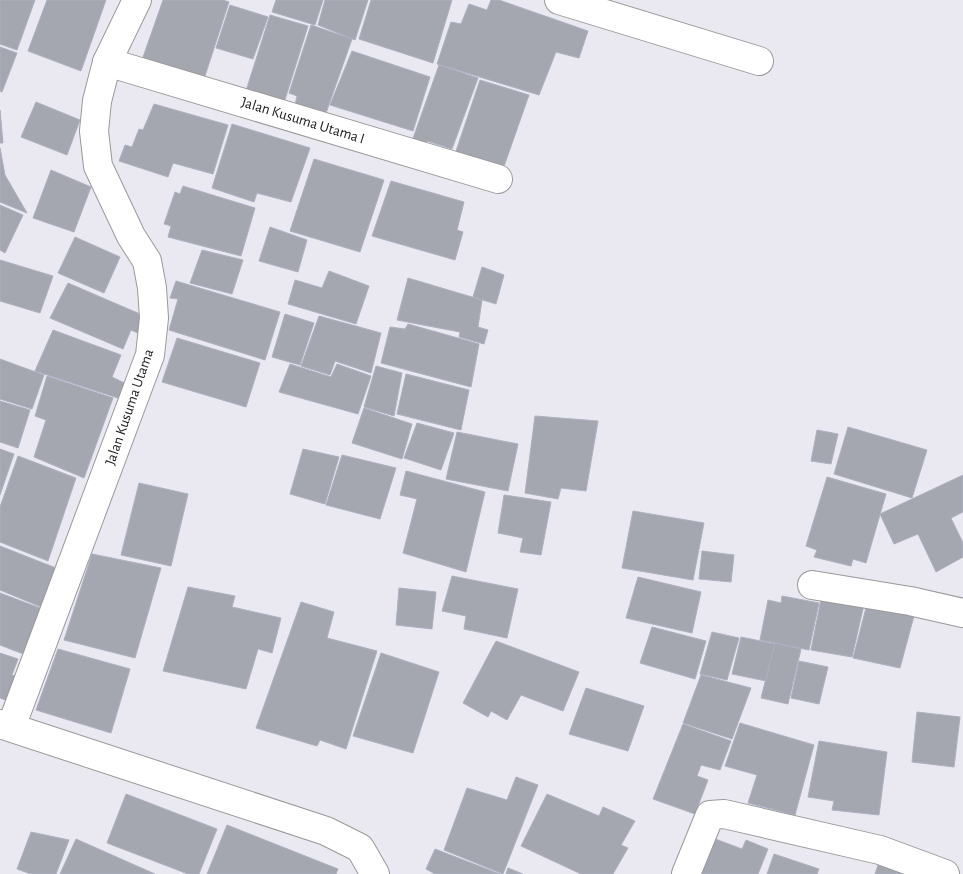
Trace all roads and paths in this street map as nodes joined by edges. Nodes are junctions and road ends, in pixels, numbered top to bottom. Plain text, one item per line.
1 (136, 0) edge
2 (559, 0) edge
3 (759, 61) dead end
4 (107, 62) junction
5 (498, 179) dead end
6 (812, 585) dead end
7 (963, 613) edge
8 (5, 726) edge
9 (375, 874) edge
10 (686, 874) edge
11 (945, 874) edge

1 - 4 street, Jalan Kusuma Utama
2 - 3 street
4 - 5 street, Jalan Kusuma Utama I
4 - 8 street, Jalan Kusuma Utama
6 - 7 street
8 - 9 street
10 - 11 street

